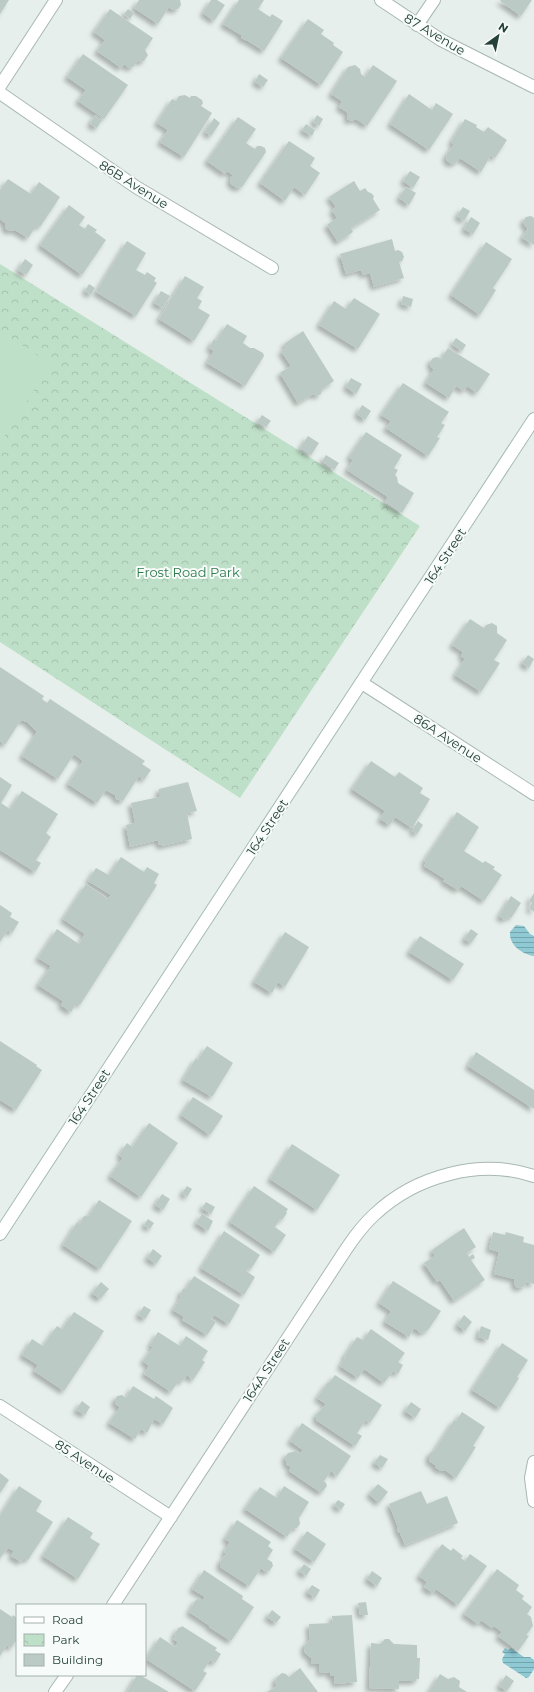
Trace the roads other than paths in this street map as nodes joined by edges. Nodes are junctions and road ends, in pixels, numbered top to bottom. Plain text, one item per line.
1 (56, 0) edge
2 (382, 0) edge
3 (434, 0) edge
4 (417, 25) junction
5 (0, 86) edge
6 (534, 87) edge
7 (0, 93) edge
8 (272, 268) dead end
9 (534, 419) edge
10 (362, 683) junction
11 (534, 794) edge
12 (534, 1176) edge
13 (0, 1234) edge
14 (0, 1406) edge
15 (534, 1462) edge
16 (534, 1501) edge
17 (171, 1516) junction
18 (113, 1604) edge
19 (65, 1676) edge
20 (55, 1692) edge

1 - 5 street
2 - 4 street, 87 Avenue
3 - 4 street
4 - 6 street, 87 Avenue
7 - 8 street, 86B Avenue
9 - 10 street, 164 Street
10 - 11 street, 86A Avenue
10 - 13 street, 164 Street
12 - 17 street, 164A Street
14 - 17 street, 85 Avenue
15 - 16 street
17 - 18 street, 164A Street
19 - 20 street

